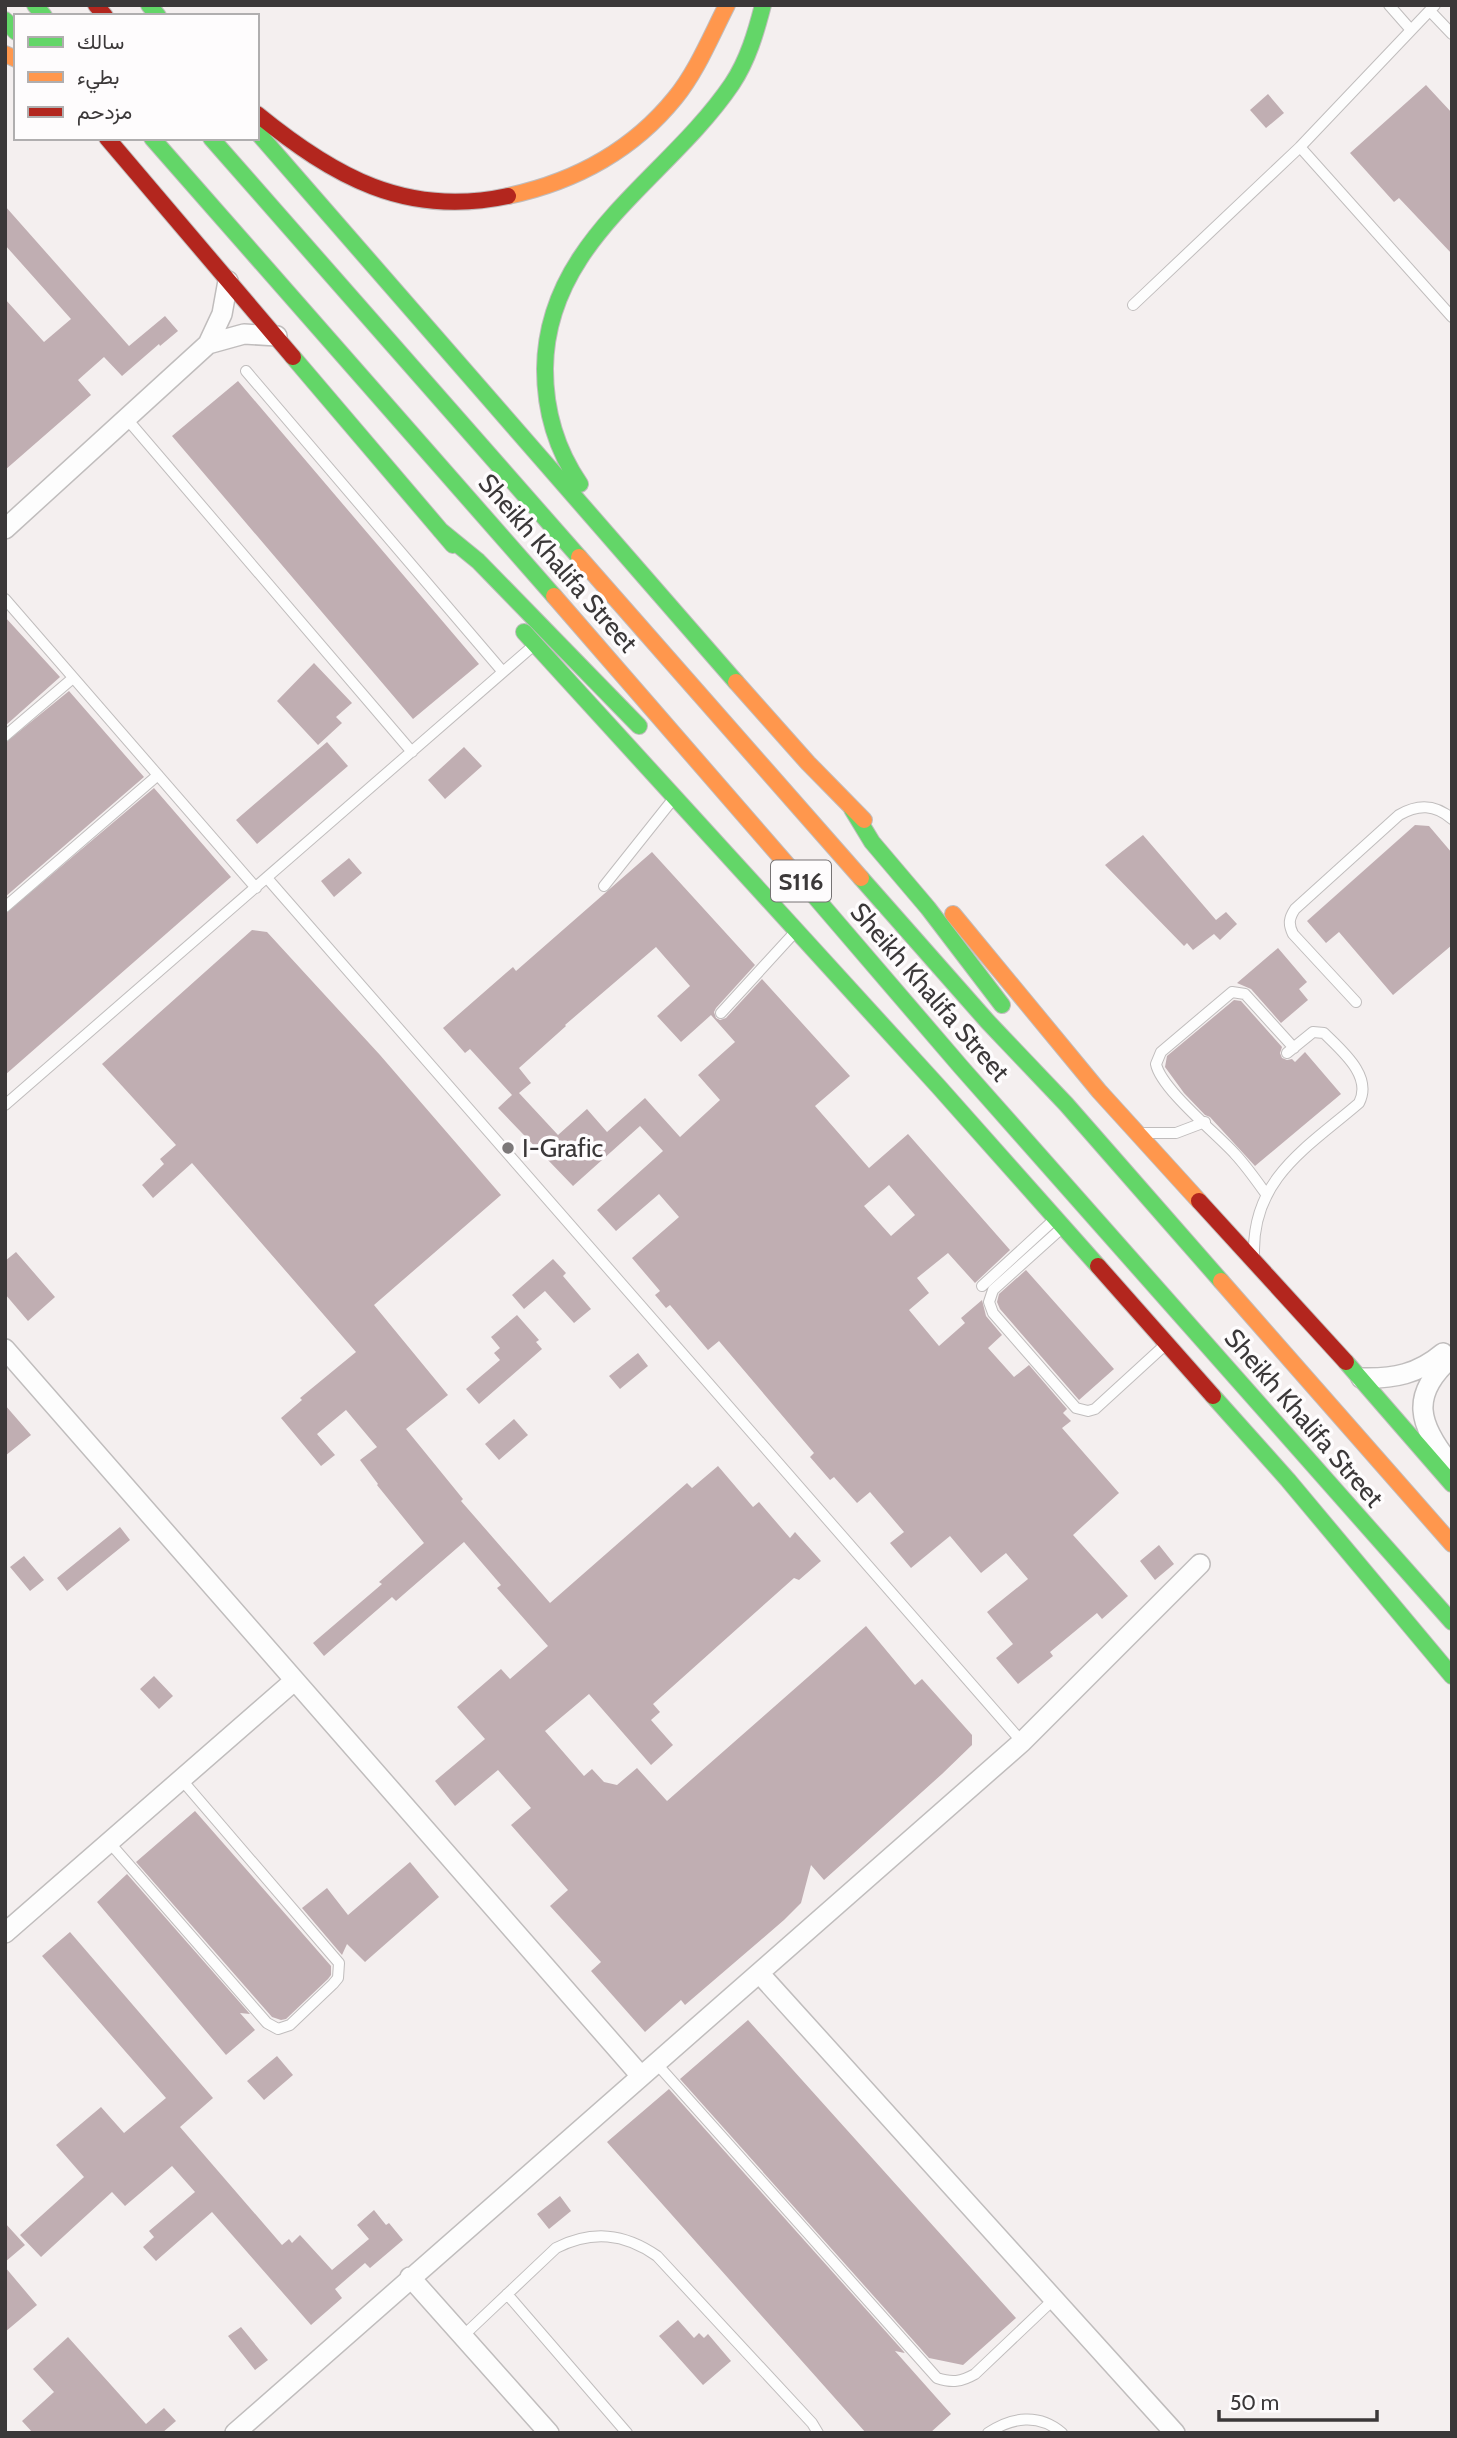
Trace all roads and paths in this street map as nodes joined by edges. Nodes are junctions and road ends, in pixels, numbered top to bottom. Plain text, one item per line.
1 (727, 5) edge
2 (763, 5) edge
3 (1388, 5) edge
4 (1432, 8) edge
5 (1411, 30) junction
6 (1452, 34) edge
7 (259, 116) edge
8 (259, 134) edge
9 (109, 140) edge
10 (154, 140) edge
11 (213, 140) edge
12 (1300, 148) junction
13 (228, 281) junction
14 (1133, 305) dead end
15 (1452, 317) edge
16 (277, 336) junction
17 (208, 344) junction
18 (246, 371) dead end
19 (127, 419) junction
20 (5, 529) edge
21 (440, 530) junction
22 (646, 580) junction
23 (5, 599) edge
24 (534, 645) junction
25 (503, 672) junction
26 (73, 678) junction
27 (5, 736) edge
28 (653, 741) dead end
29 (412, 752) junction
30 (670, 754) dead end
31 (158, 775) junction
32 (724, 790) junction
33 (674, 797) junction
34 (852, 809) junction
35 (1452, 819) edge
36 (267, 878) junction
37 (604, 886) dead end
38 (256, 888) junction
39 (5, 907) edge
40 (796, 931) junction
41 (1356, 1002) dead end
42 (721, 1013) dead end
43 (1013, 1019) dead end
44 (1036, 1049) dead end
45 (1066, 1104) junction
46 (5, 1105) edge
47 (1204, 1122) junction
48 (1137, 1131) junction
49 (1266, 1194) junction
50 (1059, 1223) junction
51 (1254, 1262) junction
52 (982, 1286) dead end
53 (1167, 1344) junction
54 (1452, 1345) edge
55 (8, 1357) edge
56 (1452, 1357) edge
57 (1361, 1378) junction
58 (1452, 1466) edge
59 (1452, 1485) edge
60 (1452, 1544) edge
61 (1200, 1564) dead end
62 (1452, 1622) edge
63 (1452, 1676) edge
64 (294, 1681) junction
65 (1022, 1742) junction
66 (181, 1779) junction
67 (109, 1842) junction
68 (5, 1933) edge
69 (760, 1974) junction
70 (656, 2063) junction
71 (641, 2076) junction
72 (410, 2277) junction
73 (507, 2294) junction
74 (1054, 2299) junction
75 (463, 2336) junction
76 (235, 2433) edge
77 (549, 2433) edge
78 (627, 2433) edge
79 (818, 2433) edge
80 (988, 2433) edge
81 (1062, 2433) edge
82 (1175, 2433) edge

1 - 7 main road
2 - 22 main road
3 - 5 lane
4 - 5 lane
4 - 6 lane
5 - 12 lane
8 - 22 main road
9 - 13 main road
10 - 32 main road, Sheikh Khalifa Street / S116
11 - 45 main road, Sheikh Khalifa Street / S116
12 - 14 lane
12 - 15 lane
13 - 16 main road
13 - 17 street
16 - 17 street
16 - 21 main road
17 - 19 street
18 - 25 lane
19 - 20 street
19 - 29 lane
21 - 24 main road
21 - 28 main road
22 - 34 main road
23 - 26 lane
24 - 25 lane
24 - 33 main road
25 - 29 lane
26 - 27 lane
26 - 31 lane
29 - 36 lane
30 - 32 main road
31 - 38 lane
31 - 39 lane
32 - 62 main road, Sheikh Khalifa Street / S116
33 - 37 lane
33 - 40 main road
34 - 43 main road
34 - 48 main road
35 - 41 lane
36 - 38 lane
36 - 65 lane
38 - 46 lane
40 - 42 lane
40 - 50 main road
44 - 45 main road
45 - 60 main road, Sheikh Khalifa Street / S116
47 - 48 lane
47 - 49 lane
47 - 49 lane
48 - 51 main road
49 - 51 lane
50 - 52 lane
50 - 53 main road
50 - 53 lane
51 - 57 main road
53 - 63 main road
54 - 57 street
55 - 64 street
56 - 58 street
57 - 59 main road
61 - 65 street
64 - 66 street
64 - 71 street
65 - 69 street
66 - 67 street
66 - 67 lane
67 - 68 street
69 - 70 street
69 - 74 street
70 - 71 street
70 - 74 lane
71 - 72 street
72 - 75 street
72 - 76 street
73 - 75 lane
73 - 78 lane
73 - 79 lane
74 - 82 street
75 - 77 street
80 - 81 lane

